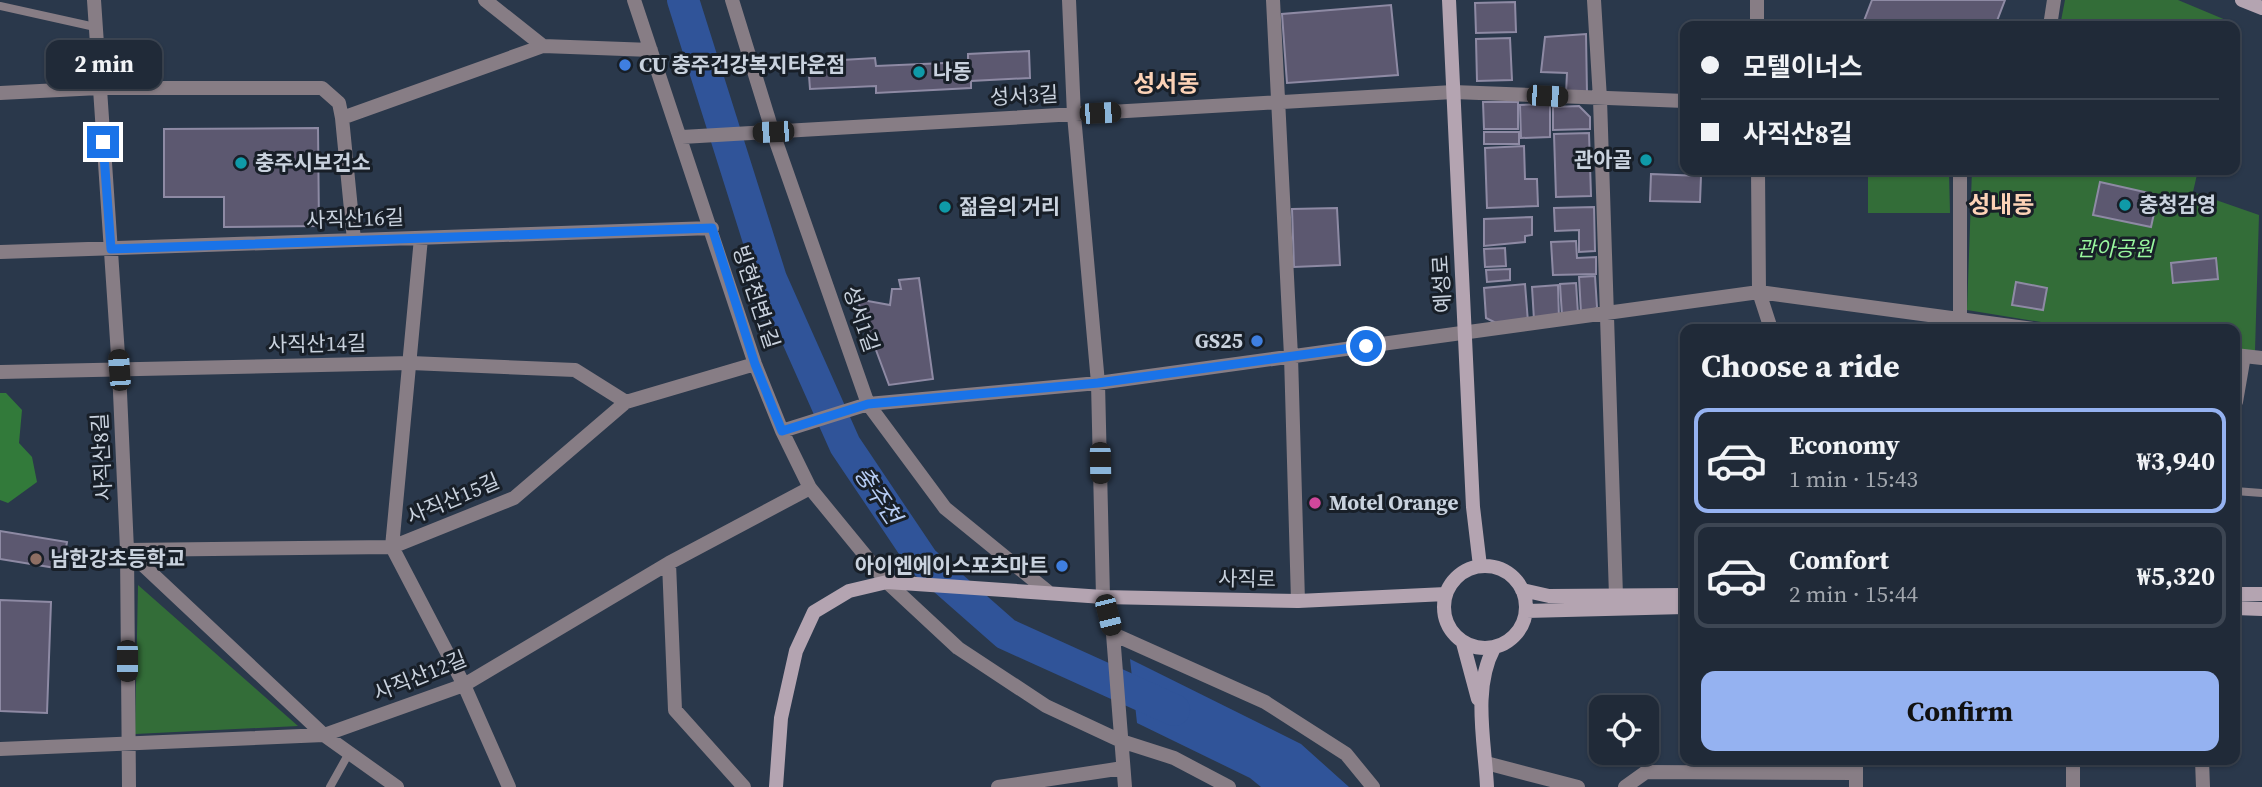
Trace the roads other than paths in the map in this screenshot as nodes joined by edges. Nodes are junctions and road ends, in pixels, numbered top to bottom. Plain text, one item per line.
1 (94, 0) edge
2 (485, 0) edge
3 (634, 0) edge
4 (732, 0) edge
5 (1069, 0) edge
6 (1273, 0) edge
7 (1449, 0) edge
8 (1594, 0) edge
9 (1757, 0) edge
10 (2054, 0) edge
11 (2242, 0) edge
12 (0, 6) edge
13 (2262, 8) edge
14 (1757, 21) edge
15 (2051, 21) edge
16 (95, 27) junction
17 (542, 46) junction
18 (651, 50) junction
19 (99, 88) junction
20 (1453, 92) junction
21 (0, 93) edge
22 (1600, 99) junction
23 (1680, 101) edge
24 (1279, 103) junction
25 (1074, 115) junction
26 (342, 118) junction
27 (773, 132) junction
28 (682, 137) junction
29 (1758, 175) edge
30 (1961, 175) edge
31 (712, 228) junction
32 (421, 238) junction
33 (354, 240) junction
34 (111, 249) junction
35 (0, 252) edge
36 (1759, 292) junction
37 (1605, 315) junction
38 (1960, 321) junction
39 (1769, 324) edge
40 (1984, 324) edge
41 (1466, 334) junction
42 (1291, 356) junction
43 (2248, 356) edge
44 (411, 363) junction
45 (755, 364) junction
46 (119, 370) junction
47 (0, 372) edge
48 (1098, 383) junction
49 (2240, 397) edge
50 (626, 402) junction
51 (868, 404) junction
52 (782, 431) junction
53 (810, 488) junction
54 (2240, 491) edge
55 (2262, 493) edge
56 (393, 547) junction
57 (127, 550) junction
58 (669, 563) junction
59 (1480, 566) junction
60 (887, 582) junction
61 (1522, 590) junction
62 (1047, 592) junction
63 (1446, 594) junction
64 (2240, 594) edge
65 (2262, 594) edge
66 (1616, 596) junction
67 (1680, 596) edge
68 (1104, 597) junction
69 (1298, 601) junction
70 (1680, 607) edge
71 (2240, 608) edge
72 (2262, 609) edge
73 (1526, 611) junction
74 (1113, 634) junction
75 (1463, 643) junction
76 (1494, 648) junction
77 (464, 685) junction
78 (1482, 715) junction
79 (324, 735) junction
80 (1121, 741) junction
81 (127, 743) junction
82 (0, 748) edge
83 (349, 753) junction
84 (1486, 763) junction
85 (2073, 765) edge
86 (2202, 765) edge
87 (1123, 768) junction
88 (1856, 773) edge
89 (130, 787) edge
90 (330, 787) edge
91 (397, 787) edge
92 (509, 787) edge
93 (744, 787) edge
94 (776, 787) edge
95 (998, 787) edge
96 (1125, 787) edge
97 (1229, 787) edge
98 (1373, 787) edge
99 (1487, 787) edge
100 (1578, 787) edge
101 (1625, 787) edge
102 (2073, 787) edge
103 (2203, 787) edge

1 - 16 street, 사직산8길
2 - 17 street
3 - 18 street, 빙현천변1길
4 - 27 street, 성서1길
5 - 25 street
6 - 24 street
7 - 20 street, 예성로
8 - 22 street
9 - 14 street
10 - 15 street
11 - 13 street
12 - 16 lane
16 - 19 street, 사직산8길
17 - 18 street
17 - 26 street
18 - 28 street, 빙현천변1길
19 - 21 street
19 - 26 street
19 - 34 street, 사직산8길
20 - 22 street, 성서3길
20 - 24 street, 성서3길
20 - 41 street, 예성로
22 - 23 street, 성서3길
22 - 37 street
24 - 25 street, 성서3길
24 - 42 street
25 - 27 street, 성서3길
25 - 48 street
26 - 33 street
27 - 28 street, 성서3길
27 - 51 street, 성서1길
28 - 31 street, 빙현천변1길
29 - 36 street
30 - 38 street
31 - 32 street, 사직산16길
31 - 45 street, 빙현천변1길
32 - 33 street, 사직산16길
32 - 44 street
33 - 34 street, 사직산16길
34 - 35 street, 사직산16길
34 - 46 street, 사직산8길
36 - 37 street
36 - 38 street
36 - 39 street
37 - 41 street
37 - 66 street
38 - 40 street
41 - 42 street
41 - 59 street, 예성로
42 - 48 street
42 - 69 street
43 - 49 lane
44 - 46 street, 사직산14길
44 - 50 street, 사직산14길
44 - 56 street
45 - 50 street, 사직산15길
45 - 52 street, 빙현천변1길
46 - 47 street, 사직산14길
46 - 57 street, 사직산8길
48 - 51 street
48 - 68 street
50 - 56 street, 사직산15길
51 - 52 street
51 - 62 street, 성서1길
52 - 53 street, 빙현천변1길
53 - 58 street, 사직산12길
53 - 60 street, 빙현천변1길
54 - 55 lane
56 - 57 street, 사직산15길
56 - 77 street
57 - 79 street
57 - 81 street, 사직산8길
58 - 77 street, 사직산12길
58 - 93 street
59 - 61 street
59 - 63 street
60 - 62 street, 사직로
60 - 80 street, 빙현천변1길
60 - 94 street
61 - 66 street
61 - 73 street
62 - 68 street, 사직로
63 - 69 street, 사직로
63 - 75 street
64 - 65 street
66 - 67 street
68 - 69 street, 사직로
68 - 74 street
70 - 73 street
71 - 72 street
73 - 76 street
74 - 80 street
74 - 98 street
75 - 76 street
75 - 78 street
76 - 78 street
77 - 79 street, 사직산12길
77 - 92 street
78 - 84 street
79 - 81 street, 사직산12길
79 - 83 street
80 - 87 street
80 - 97 street, 빙현천변1길
81 - 82 street, 사직산12길
81 - 89 street, 사직산8길
83 - 90 lane
83 - 91 street
84 - 99 street
84 - 100 street
85 - 102 street
86 - 103 street
87 - 95 street
87 - 96 street
88 - 101 street

